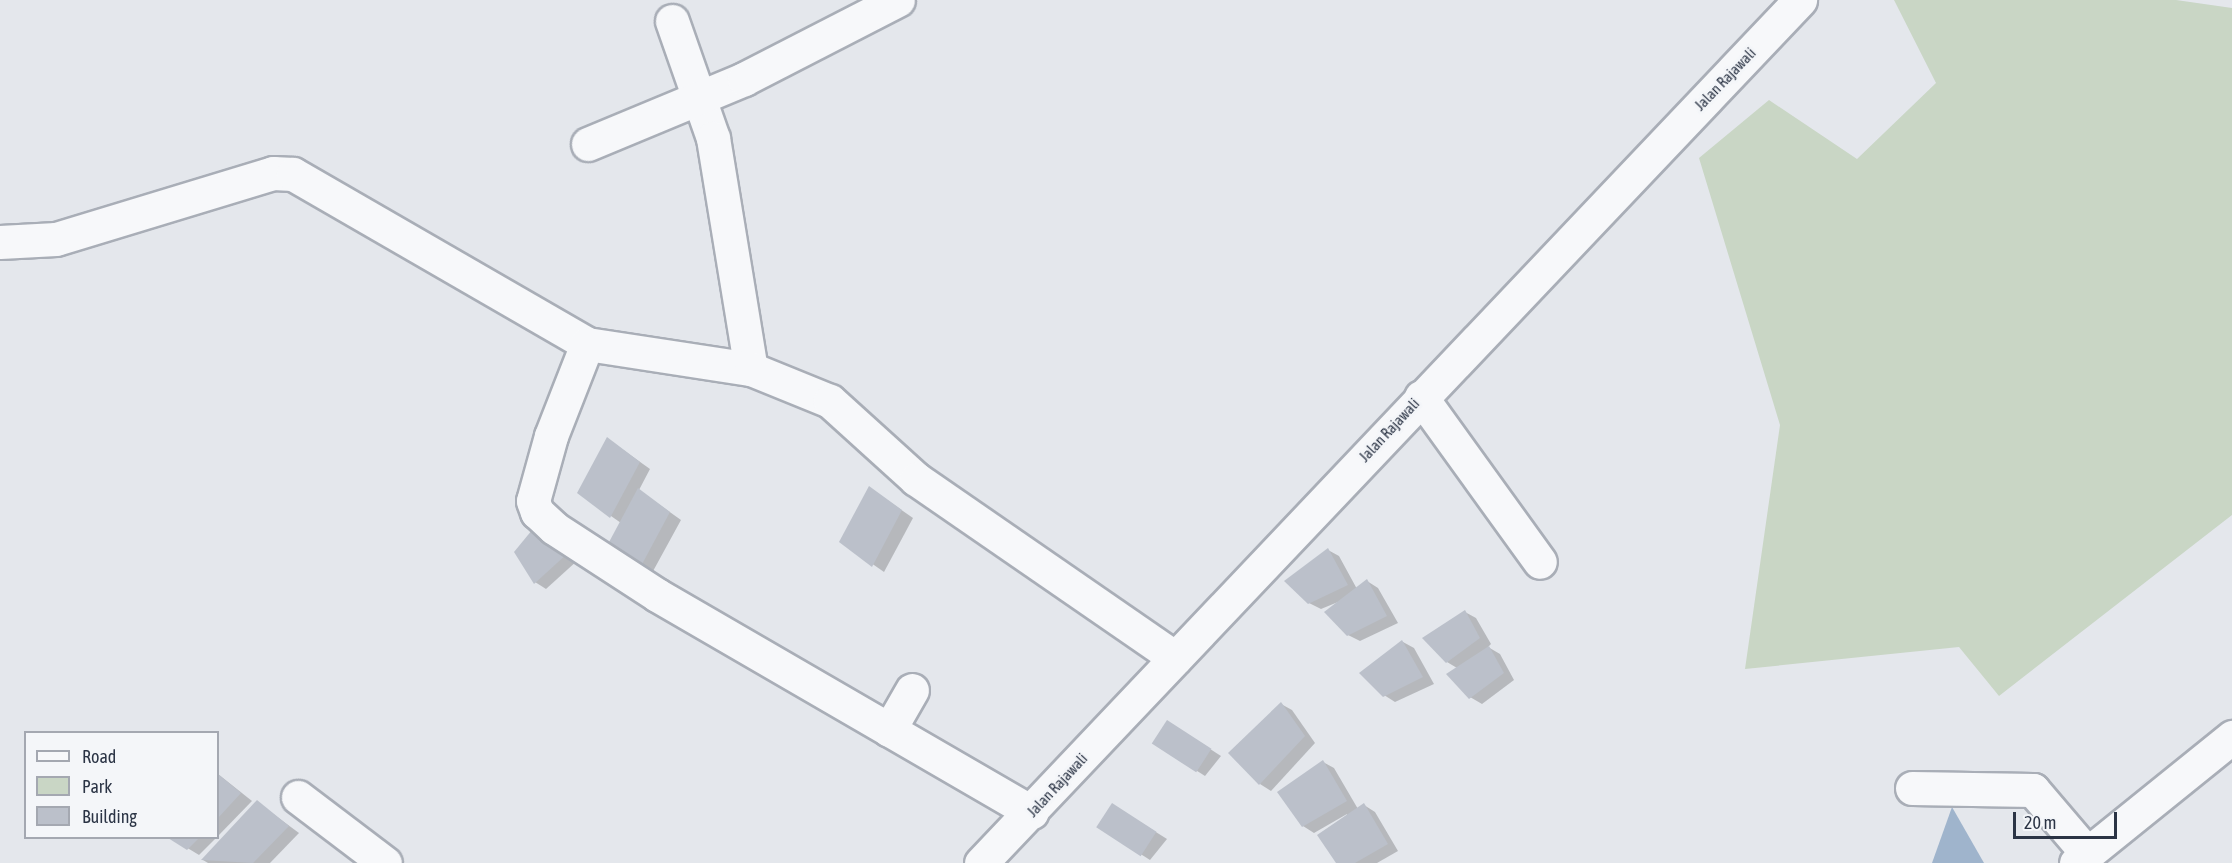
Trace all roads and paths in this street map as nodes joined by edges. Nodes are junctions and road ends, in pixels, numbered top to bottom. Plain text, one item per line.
1 (898, 0) edge
2 (1800, 0) edge
3 (672, 21) dead end
4 (700, 99) junction
5 (588, 144) dead end
6 (0, 242) edge
7 (587, 344) junction
8 (751, 369) junction
9 (1421, 397) junction
10 (1540, 562) dead end
11 (1175, 658) junction
12 (912, 690) dead end
13 (889, 730) junction
14 (2232, 737) edge
15 (1912, 788) dead end
16 (298, 796) dead end
17 (1032, 812) junction
18 (2081, 858) edge
19 (385, 863) edge
20 (981, 863) edge

1 - 4 street
2 - 9 street, Jalan Rajawali
3 - 4 street
4 - 5 street
4 - 8 street
6 - 7 street
7 - 8 street
7 - 13 street
8 - 11 street
9 - 10 street
9 - 11 street, Jalan Rajawali
11 - 17 street, Jalan Rajawali
12 - 13 street
13 - 17 street
14 - 18 street
15 - 18 street
16 - 19 street
17 - 20 street, Jalan Rajawali

